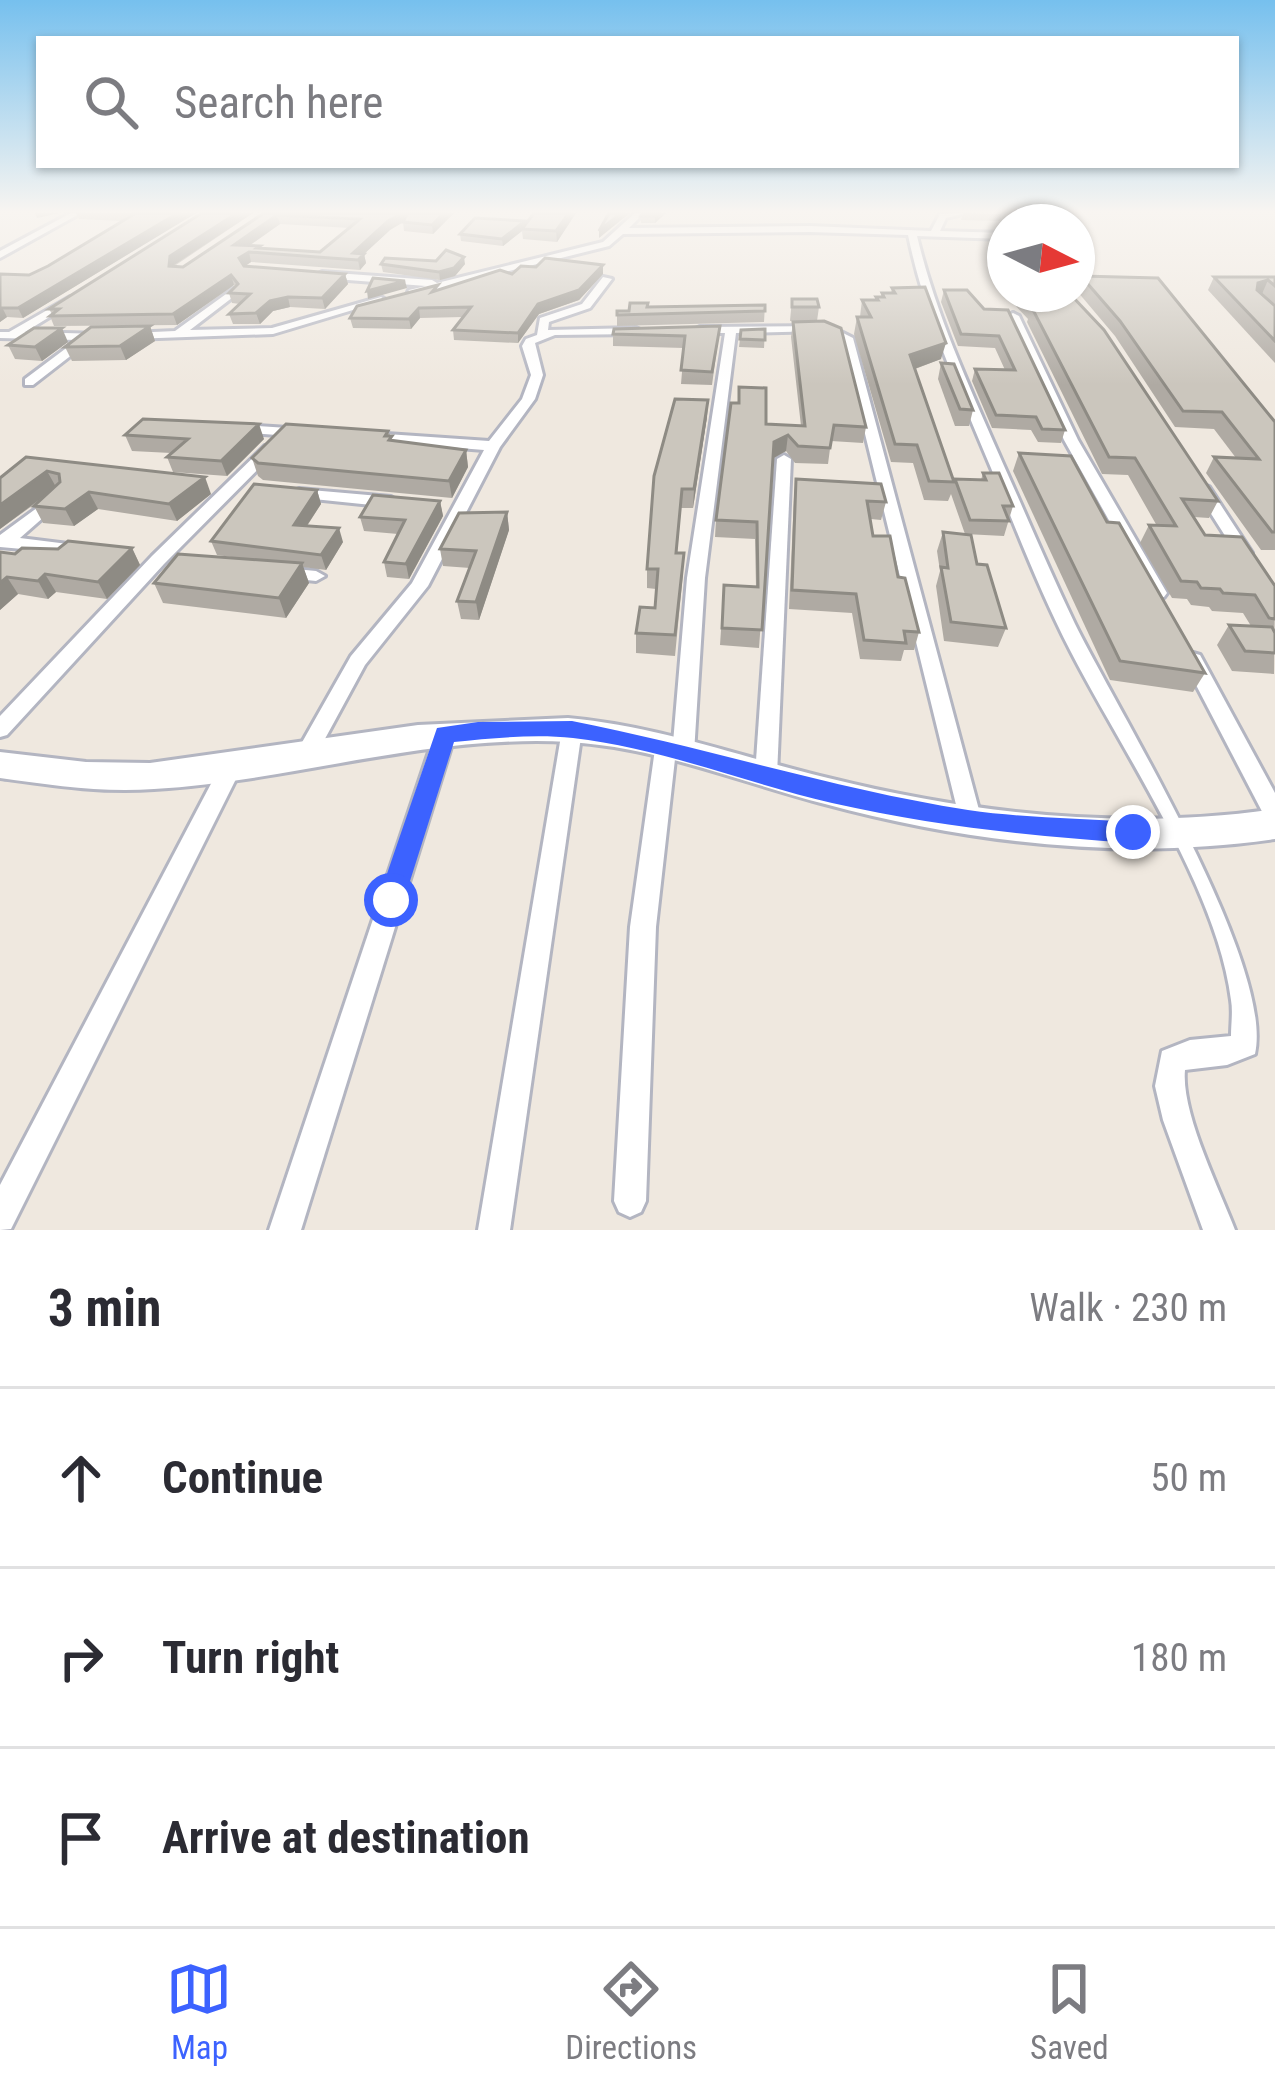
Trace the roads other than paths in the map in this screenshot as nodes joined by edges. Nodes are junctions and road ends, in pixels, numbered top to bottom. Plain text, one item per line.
1 (502, 270) edge
2 (920, 270) edge
3 (296, 273) edge
4 (608, 279) dead end
5 (449, 284) junction
6 (87, 289) edge
7 (232, 292) edge
8 (1013, 316) edge
9 (731, 329) junction
10 (665, 330) edge
11 (687, 330) edge
12 (542, 334) junction
13 (6, 335) edge
14 (177, 335) junction
15 (90, 337) junction
16 (29, 382) dead end
17 (217, 427) edge
18 (285, 432) junction
19 (326, 434) edge
20 (347, 436) edge
21 (493, 446) junction
22 (784, 459) dead end
23 (1194, 474) edge
24 (212, 486) dead end
25 (233, 488) junction
26 (256, 490) edge
27 (279, 492) edge
28 (59, 496) edge
29 (416, 504) edge
30 (438, 506) edge
31 (461, 508) junction
32 (2, 542) edge
33 (112, 554) edge
34 (135, 557) edge
35 (158, 560) junction
36 (180, 562) edge
37 (1253, 567) edge
38 (271, 572) edge
39 (316, 576) dead end
40 (1166, 608) edge
41 (1187, 649) edge
42 (0, 729) edge
43 (572, 730) junction
44 (445, 734) junction
45 (675, 751) junction
46 (307, 753) junction
47 (0, 765) edge
48 (232, 765) junction
49 (766, 775) junction
50 (1275, 819) edge
51 (971, 821) junction
52 (1178, 834) junction
53 (630, 1201) dead end
54 (0, 1218) edge
55 (285, 1230) edge
56 (494, 1230) edge
57 (1220, 1230) edge

1 - 5 street
2 - 52 street
3 - 5 street
4 - 12 street
5 - 14 street
6 - 13 street
7 - 14 street
8 - 40 street
9 - 11 street
9 - 45 street
9 - 51 street
10 - 12 street
12 - 21 street
13 - 15 street
14 - 15 street
15 - 16 street
17 - 18 street
18 - 19 street
18 - 25 street
20 - 21 street
21 - 31 street
22 - 49 street
23 - 37 street
24 - 25 street
25 - 26 street
25 - 35 street
27 - 29 street
28 - 32 street
30 - 31 street
31 - 46 street
32 - 33 street
34 - 35 street
35 - 36 street
35 - 42 street
38 - 39 street
41 - 50 street
43 - 44 street
43 - 45 street
43 - 56 street
44 - 46 street
44 - 55 street
45 - 49 street
45 - 53 street
46 - 48 street
47 - 48 street
48 - 54 street
49 - 51 street
50 - 52 street
51 - 52 street
52 - 57 street

